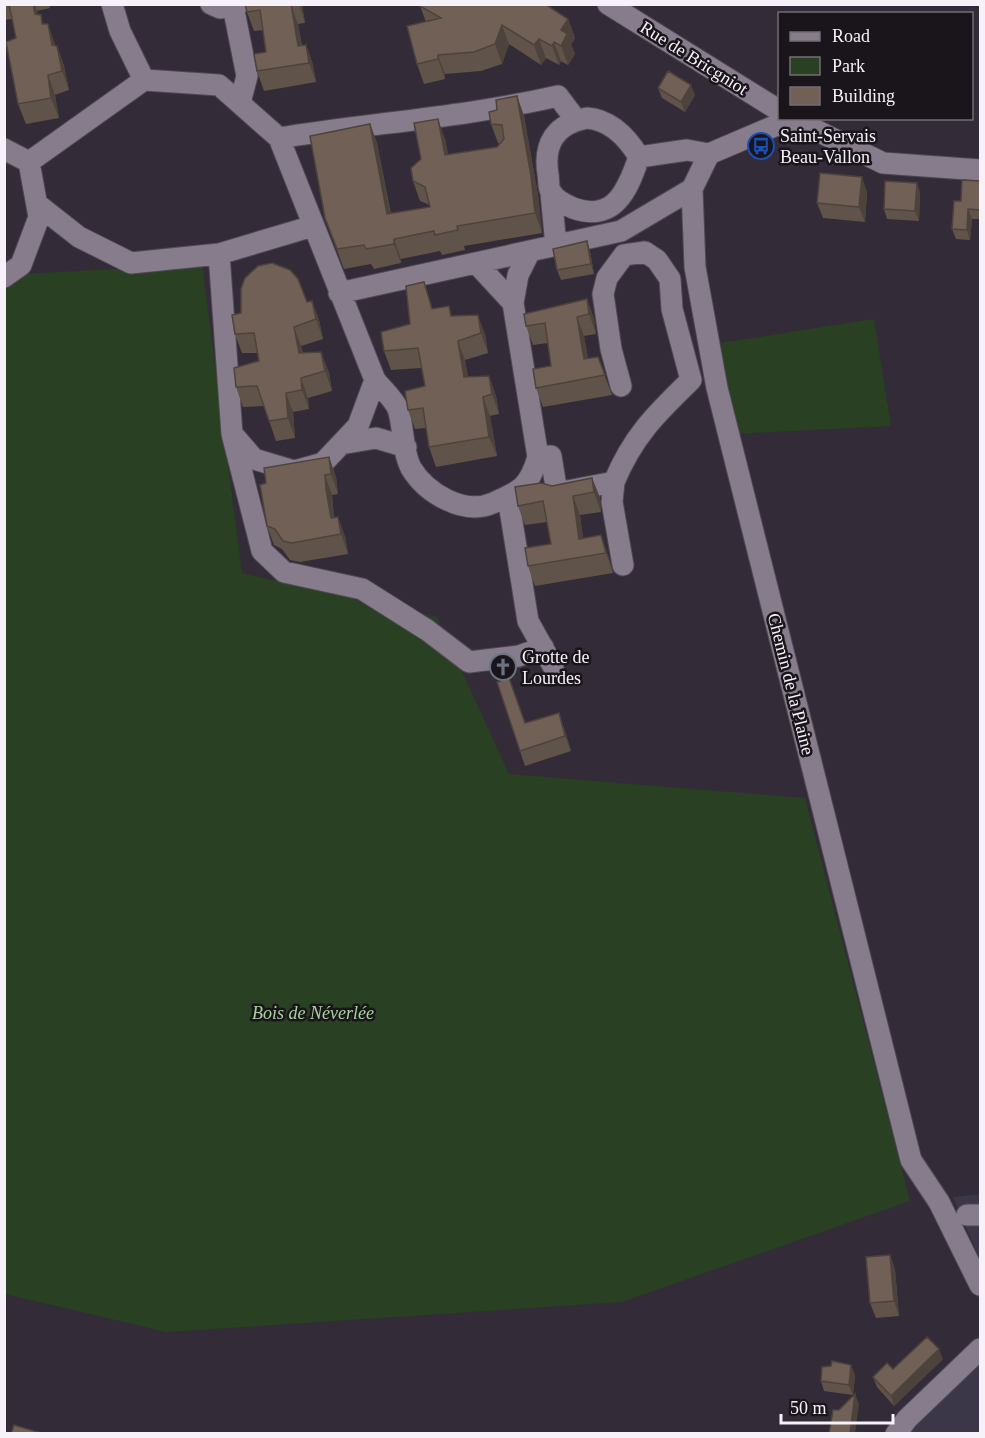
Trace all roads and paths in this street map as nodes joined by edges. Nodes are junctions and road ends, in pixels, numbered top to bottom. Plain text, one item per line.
1 (112, 4) edge
2 (211, 4) edge
3 (608, 4) edge
4 (236, 5) edge
5 (144, 80) junction
6 (240, 103) junction
7 (778, 110) edge
8 (576, 120) junction
9 (789, 120) edge
10 (793, 120) edge
11 (279, 138) junction
12 (4, 149) edge
13 (709, 154) junction
14 (639, 156) junction
15 (29, 162) junction
16 (981, 170) edge
17 (692, 189) junction
18 (551, 193) junction
19 (37, 204) junction
20 (313, 226) junction
21 (556, 246) junction
22 (529, 253) junction
23 (219, 254) junction
24 (477, 264) junction
25 (4, 277) edge
26 (339, 293) junction
27 (604, 303) junction
28 (582, 308) edge
29 (515, 313) junction
30 (538, 318) edge
31 (375, 380) junction
32 (621, 386) dead end
33 (232, 434) junction
34 (341, 444) junction
35 (406, 447) junction
36 (538, 457) junction
37 (614, 482) junction
38 (508, 497) junction
39 (623, 566) dead end
40 (543, 647) junction
41 (553, 666) dead end
42 (981, 1286) edge
43 (981, 1349) edge
44 (896, 1434) edge

1 - 5 street
2 - 4 street
3 - 7 street, Rue de Bricgniot
4 - 6 street
5 - 6 street
5 - 15 street
6 - 11 street
8 - 11 street
8 - 14 street
8 - 18 street
9 - 13 street
10 - 16 street
11 - 20 street
12 - 15 street
13 - 14 street
13 - 17 street, Chemin de la Plaine
14 - 18 street
15 - 19 street
17 - 21 street
17 - 42 street, Chemin de la Plaine
18 - 21 street
19 - 23 street
19 - 25 street
20 - 23 street
20 - 26 street
21 - 22 street
22 - 24 street
22 - 29 street
23 - 33 street
24 - 26 street
24 - 29 street
26 - 31 street
27 - 28 street
27 - 32 street
27 - 37 street
29 - 30 street
29 - 36 street
31 - 34 street
31 - 35 street
33 - 34 street
33 - 40 street
34 - 35 street
35 - 38 street
36 - 37 street
36 - 38 street
37 - 39 street
38 - 40 street
40 - 41 street
43 - 44 street

